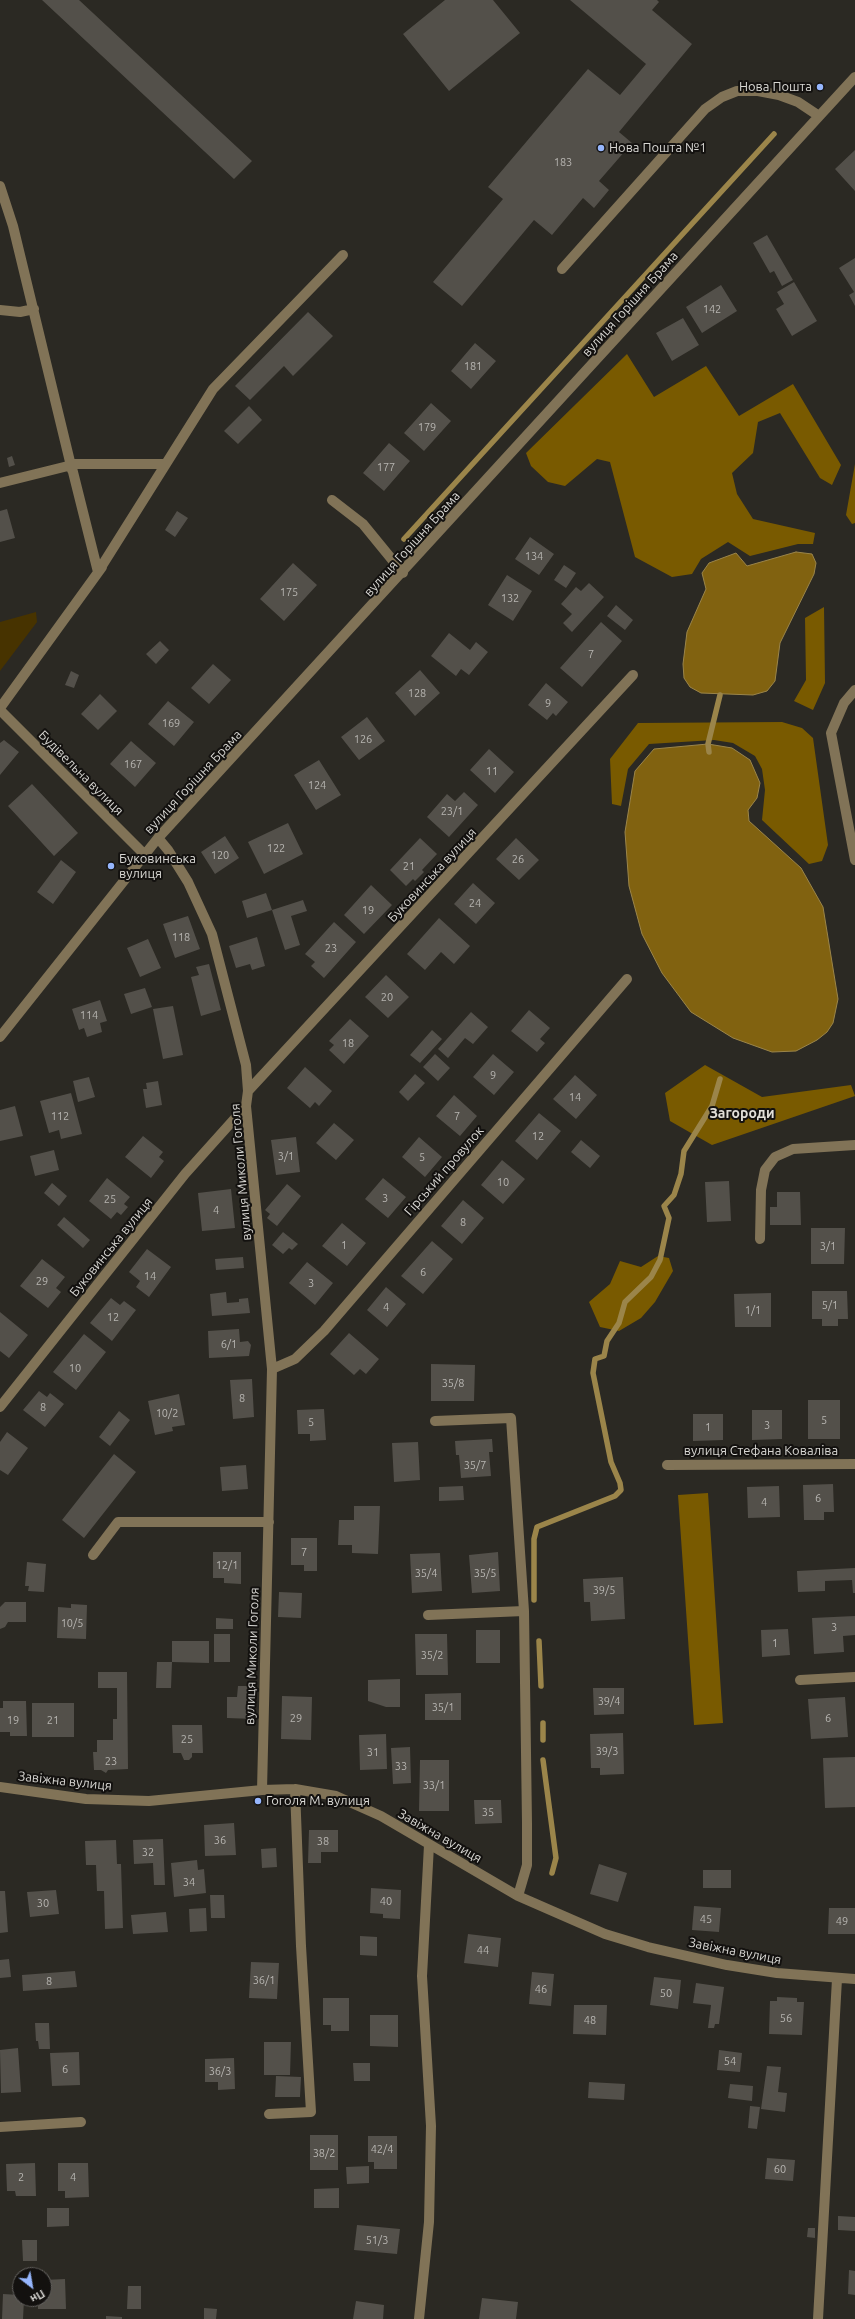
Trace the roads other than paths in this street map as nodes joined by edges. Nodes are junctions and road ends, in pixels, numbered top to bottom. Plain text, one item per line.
1 (855, 77) edge
2 (819, 116) junction
3 (0, 186) edge
4 (343, 255) dead end
5 (562, 269) dead end
6 (34, 309) junction
7 (0, 310) edge
8 (71, 464) junction
9 (164, 464) junction
10 (0, 483) edge
11 (332, 500) dead end
12 (98, 572) junction
13 (403, 573) junction
14 (633, 676) dead end
15 (855, 690) edge
16 (0, 709) edge
17 (158, 838) junction
18 (144, 854) junction
19 (855, 855) edge
20 (855, 860) edge
21 (627, 979) dead end
22 (0, 1037) edge
23 (248, 1091) junction
24 (246, 1106) junction
25 (855, 1145) edge
26 (760, 1239) dead end
27 (272, 1369) junction
28 (0, 1407) edge
29 (435, 1421) dead end
30 (855, 1464) edge
31 (667, 1465) dead end
32 (269, 1522) junction
33 (93, 1555) dead end
34 (524, 1611) junction
35 (428, 1615) dead end
36 (855, 1677) edge
37 (800, 1680) dead end
38 (0, 1787) edge
39 (295, 1789) junction
40 (262, 1790) junction
41 (429, 1845) junction
42 (518, 1896) junction
43 (837, 1979) junction
44 (855, 1979) edge
45 (269, 2114) dead end
46 (81, 2122) dead end
47 (0, 2127) edge
48 (419, 2319) edge
49 (818, 2319) edge

1 - 2 street, вулиця Горішня Брама
2 - 5 street
2 - 13 street, вулиця Горішня Брама
3 - 6 street
4 - 9 street
6 - 7 street
6 - 8 street
8 - 9 street
8 - 10 street
8 - 12 street
9 - 12 street
11 - 13 street
12 - 16 street
13 - 17 street, вулиця Горішня Брама
14 - 23 street, Буковинська вулиця
15 - 19 street
16 - 18 street, Будівельна вулиця
17 - 18 street, вулиця Горішня Брама
17 - 23 street, вулиця Миколи Гоголя
18 - 22 street, вулиця Горішня Брама
19 - 20 street
21 - 27 street, Гірський провулок
23 - 24 street, вулиця Миколи Гоголя
24 - 27 street, вулиця Миколи Гоголя
24 - 28 street, Буковинська вулиця
25 - 26 street
27 - 32 street, вулиця Миколи Гоголя
29 - 34 street
30 - 31 street, вулиця Стефана Коваліва
32 - 33 street
32 - 40 street, вулиця Миколи Гоголя
34 - 35 street
34 - 42 street
36 - 37 street
38 - 40 street, Завіжна вулиця
39 - 40 street, Завіжна вулиця
39 - 41 street, Завіжна вулиця
39 - 45 street
41 - 42 street, Завіжна вулиця
41 - 48 street
42 - 43 street, Завіжна вулиця
43 - 44 street, Завіжна вулиця
43 - 49 street
46 - 47 street

